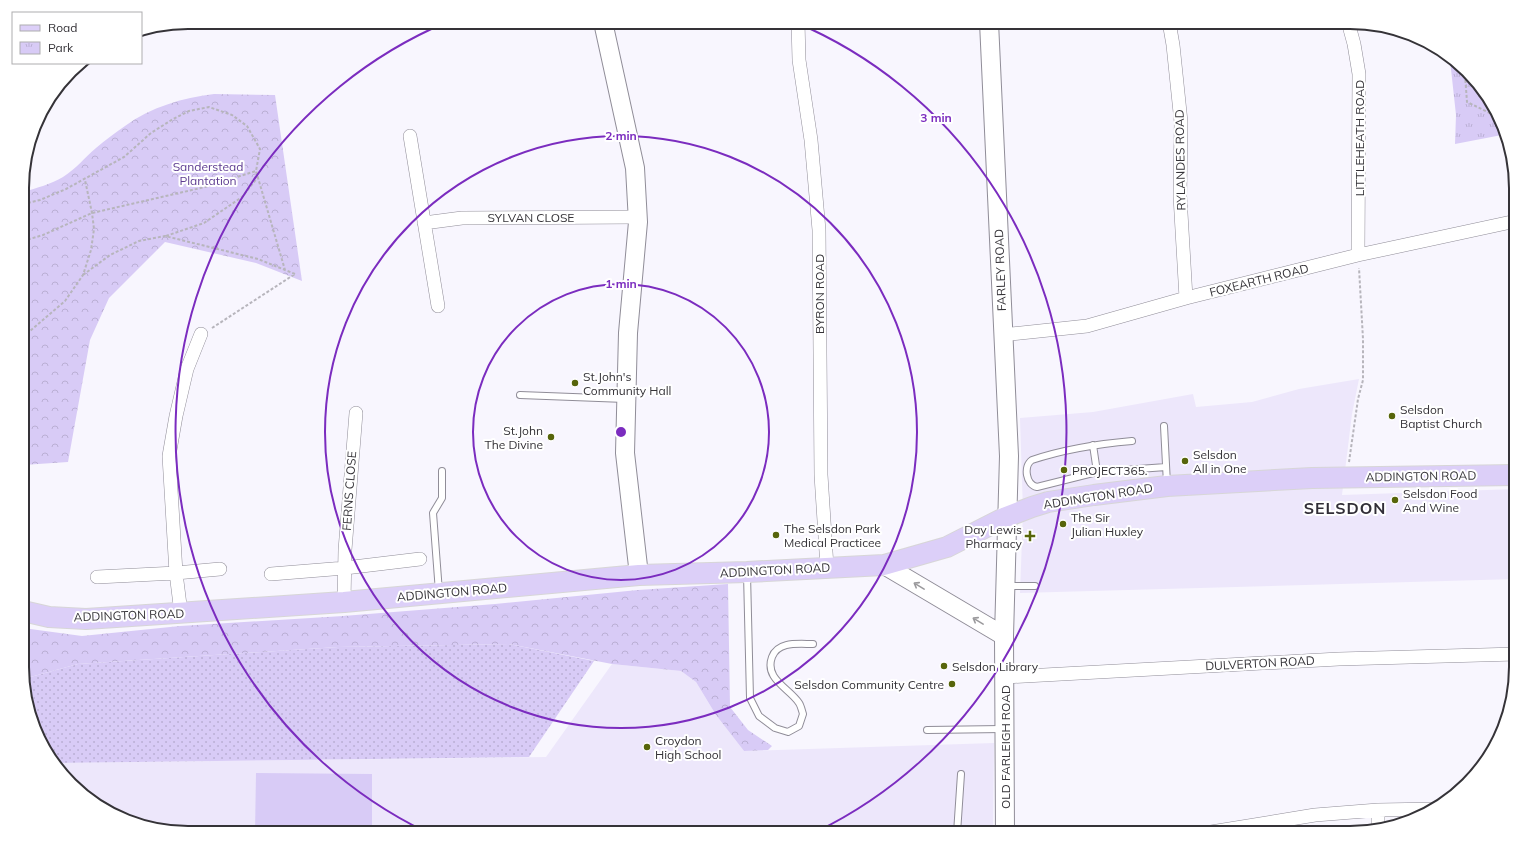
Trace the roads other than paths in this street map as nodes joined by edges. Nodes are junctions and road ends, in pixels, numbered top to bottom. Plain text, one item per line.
1 (605, 29) edge
2 (798, 29) edge
3 (989, 29) edge
4 (1170, 29) edge
5 (1350, 29) edge
6 (410, 136) dead end
7 (638, 217) junction
8 (424, 223) junction
9 (1509, 223) edge
10 (1358, 255) junction
11 (1186, 298) junction
12 (438, 306) dead end
13 (201, 334) road end
14 (1002, 336) junction
15 (520, 395) dead end
16 (626, 399) junction
17 (356, 413) dead end
18 (1164, 426) dead end
19 (1132, 441) dead end
20 (1093, 445) junction
21 (442, 471) dead end
22 (1097, 472) junction
23 (1509, 475) edge
24 (1167, 476) junction
25 (1035, 496) junction
26 (1006, 517) junction
27 (420, 559) dead end
28 (884, 565) junction
29 (827, 567) junction
30 (345, 568) junction
31 (220, 569) dead end
32 (747, 572) junction
33 (176, 573) junction
34 (271, 574) dead end
35 (639, 575) junction
36 (97, 577) dead end
37 (1005, 586) junction
38 (1036, 586) dead end
39 (439, 593) junction
40 (344, 602) junction
41 (29, 612) edge
42 (181, 614) junction
43 (1004, 636) junction
44 (813, 644) dead end
45 (1509, 654) edge
46 (1005, 677) junction
47 (1005, 728) junction
48 (927, 730) dead end
49 (961, 774) dead end
50 (1421, 809) edge
51 (1378, 810) junction
52 (1378, 824) edge
53 (957, 826) edge
54 (1005, 826) edge
55 (1248, 826) edge

1 - 7 street
2 - 29 street, BYRON ROAD
3 - 14 street, FARLEY ROAD
4 - 11 street, RYLANDES ROAD
5 - 10 street, LITTLEHEATH ROAD
6 - 8 street
7 - 8 street, SYLVAN CLOSE
7 - 16 street
8 - 12 street
9 - 10 street, FOXEARTH ROAD
10 - 11 street, FOXEARTH ROAD
11 - 14 street, FOXEARTH ROAD
13 - 33 street
14 - 26 street, FARLEY ROAD
15 - 16 lane
16 - 35 street
17 - 30 street, FERNS CLOSE
18 - 24 lane
19 - 20 lane
20 - 22 lane
20 - 25 lane
21 - 39 lane
22 - 24 lane
22 - 25 lane
23 - 24 main road, ADDINGTON ROAD
24 - 25 main road, ADDINGTON ROAD
25 - 26 main road, ADDINGTON ROAD
26 - 28 main road, ADDINGTON ROAD
26 - 37 street, OLD FARLEIGH ROAD
27 - 30 street
28 - 29 main road, ADDINGTON ROAD
43 -> 28 street
29 - 32 main road, ADDINGTON ROAD
30 - 34 street
30 - 40 street, FERNS CLOSE
31 - 33 street
32 - 35 main road, ADDINGTON ROAD
32 - 44 lane
33 - 36 street
33 - 42 street
35 - 39 main road, ADDINGTON ROAD
37 - 38 lane
37 - 43 street, OLD FARLEIGH ROAD
39 - 40 main road, ADDINGTON ROAD
40 - 42 main road, ADDINGTON ROAD
41 - 42 main road, ADDINGTON ROAD
43 - 46 street, OLD FARLEIGH ROAD
45 - 46 street, DULVERTON ROAD
46 - 47 street, OLD FARLEIGH ROAD
47 - 48 lane
47 - 54 street, OLD FARLEIGH ROAD
49 - 53 lane
50 - 51 street
51 - 52 street
51 - 55 street

